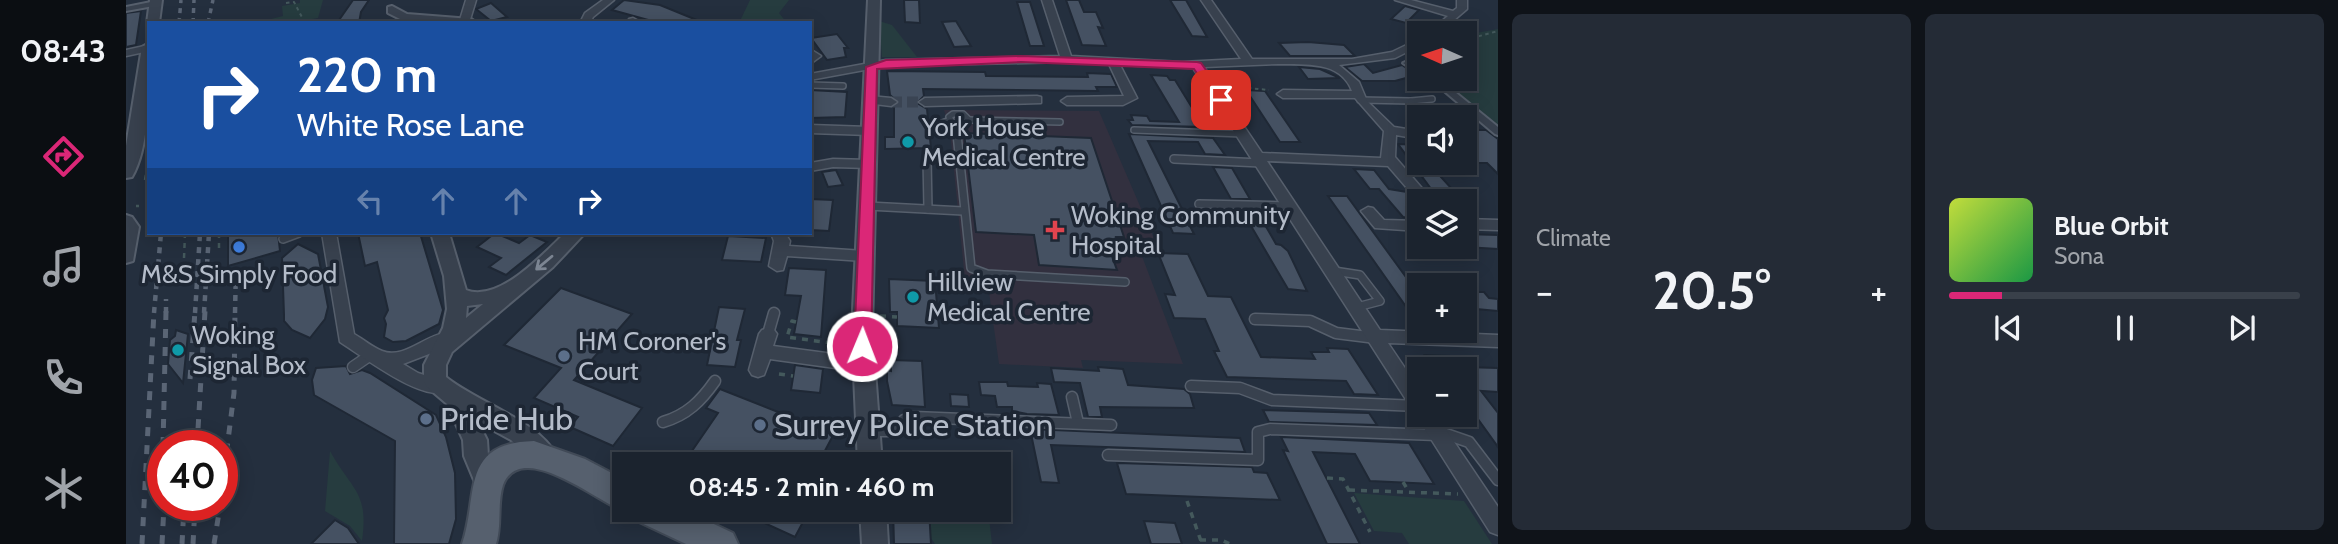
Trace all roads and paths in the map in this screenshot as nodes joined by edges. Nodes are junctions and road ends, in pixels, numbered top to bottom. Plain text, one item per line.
1 (471, 0) edge
2 (609, 0) edge
3 (874, 0) edge
4 (1047, 0) edge
5 (1206, 0) edge
6 (1400, 0) edge
7 (1462, 0) edge
8 (156, 1) edge
9 (286, 3) dead end
10 (126, 9) edge
11 (393, 11) edge
12 (1455, 15) junction
13 (153, 21) edge
14 (304, 21) edge
15 (412, 21) edge
16 (467, 21) edge
17 (586, 21) edge
18 (1448, 21) edge
19 (1498, 31) edge
20 (1477, 37) edge
21 (147, 48) edge
22 (1407, 48) edge
23 (126, 53) edge
24 (1067, 59) junction
25 (147, 61) edge
26 (1248, 61) junction
27 (1113, 62) junction
28 (1329, 62) junction
29 (1197, 65) junction
30 (871, 67) junction
31 (812, 77) edge
32 (812, 85) edge
33 (1224, 85) dead end
34 (843, 86) dead end
35 (1448, 91) edge
36 (1283, 94) joint
37 (1359, 98) junction
38 (1432, 99) dead end
39 (870, 100) junction
40 (1037, 100) dead end
41 (1067, 101) dead end
42 (1411, 101) junction
43 (891, 102) tunnel mouth
44 (925, 102) tunnel mouth
45 (1416, 105) edge
46 (953, 122) junction
47 (1060, 122) dead end
48 (937, 125) dead end
49 (812, 129) edge
50 (1133, 130) dead end
51 (1390, 130) junction
52 (869, 131) junction
53 (1498, 132) edge
54 (1407, 133) edge
55 (1242, 134) junction
56 (926, 158) dead end
57 (1174, 159) dead end
58 (1259, 160) junction
59 (1391, 162) junction
60 (869, 164) junction
61 (812, 166) edge
62 (147, 168) dead end
63 (126, 173) edge
64 (145, 180) dead end
65 (1415, 189) edge
66 (1199, 204) dead end
67 (868, 206) junction
68 (1290, 206) junction
69 (928, 209) junction
70 (134, 211) edge
71 (964, 211) junction
72 (1368, 211) dead end
73 (1477, 224) edge
74 (1498, 225) edge
75 (1407, 226) edge
76 (185, 235) edge
77 (219, 235) edge
78 (294, 235) edge
79 (329, 235) edge
80 (441, 235) edge
81 (574, 235) edge
82 (779, 235) edge
83 (283, 239) dead end
84 (219, 248) dead end
85 (864, 256) junction
86 (126, 257) edge
87 (184, 258) dead end
88 (1334, 271) junction
89 (1125, 282) dead end
90 (511, 291) junction
91 (456, 294) junction
92 (1357, 307) junction
93 (774, 313) dead end
94 (1255, 319) dead end
95 (796, 322) dead end
96 (1376, 337) junction
97 (1498, 341) edge
98 (766, 342) junction
99 (446, 343) junction
100 (858, 356) junction
101 (376, 357) junction
102 (353, 368) dead end
103 (758, 370) dead end
104 (779, 374) dead end
105 (793, 376) dead end
106 (715, 381) dead end
107 (1191, 386) dead end
108 (1407, 386) edge
109 (448, 392) junction
110 (1072, 397) dead end
111 (1407, 405) edge
112 (663, 422) dead end
113 (1078, 423) junction
114 (1111, 425) dead end
115 (1434, 427) edge
116 (869, 430) junction
117 (1439, 434) junction
118 (870, 452) edge
119 (544, 455) junction
120 (1108, 455) dead end
121 (1326, 478) dead end
122 (1498, 480) edge
123 (1403, 482) dead end
124 (488, 484) junction
125 (612, 490) edge
126 (1349, 490) junction
127 (1409, 492) junction
128 (1465, 495) dead end
129 (1187, 501) dead end
130 (1496, 519) edge
131 (674, 522) edge
132 (874, 522) edge
133 (1370, 532) dead end
134 (1201, 542) edge
135 (479, 544) edge
136 (721, 544) edge
137 (875, 544) edge
138 (1230, 544) edge

1 - 16 street
2 - 17 street
3 - 30 street
4 - 24 street
5 - 26 street
6 - 12 street
7 - 12 street
8 - 10 street
8 - 13 street
9 - 14 path
11 - 15 street
12 - 18 street
19 - 20 path
21 - 23 street
22 - 28 street
24 - 27 street
24 - 30 street
25 - 63 street
26 - 28 street
26 - 29 street
27 - 29 street
27 - 41 street
28 - 37 street
29 - 55 street
30 - 31 street
30 - 39 street
32 - 34 lane
33 - 36 path
35 - 53 street
36 - 37 street
37 - 42 lane
37 - 51 street
38 - 42 lane
39 - 43 street
39 - 52 street
40 - 44 street
42 - 45 lane
46 - 47 lane
46 - 48 lane
46 - 71 lane
49 - 52 street
50 - 55 lane
51 - 54 street
51 - 59 street
52 - 60 street
55 - 58 street
56 - 69 lane
57 - 58 lane
58 - 59 street
58 - 68 street
59 - 65 street
60 - 61 street
60 - 67 street
62 - 64 path
66 - 68 lane
67 - 69 lane
67 - 85 street
68 - 88 street
69 - 71 lane
70 - 86 street
71 - 89 lane
72 - 75 street
73 - 74 street
76 - 87 path
77 - 84 path
78 - 83 lane
79 - 101 street
80 - 91 street
81 -> 90 street
82 - 85 street
85 - 100 street
88 - 92 street
88 - 92 lane
90 - 91 street
90 - 99 street
91 - 99 street
92 - 96 street
93 - 98 lane
94 - 96 lane
95 - 100 path
96 - 97 street
96 - 108 street
98 - 100 street
98 - 103 street
99 - 101 street
99 - 109 street
100 - 116 street
101 - 102 lane
101 - 109 street
104 - 105 path
106 - 112 lane
107 - 111 lane
109 - 119 street
109 - 124 street
110 - 113 lane
113 - 114 lane
113 - 116 lane
115 - 117 street
116 - 118 street
117 - 120 lane
117 - 122 lane
117 - 130 street
119 - 124 main road
119 - 125 main road
121 - 126 path
123 - 127 path
124 - 135 main road
126 - 127 path
126 - 133 path
127 - 128 path
129 - 134 path
131 - 136 main road
132 - 137 street
134 - 138 path

